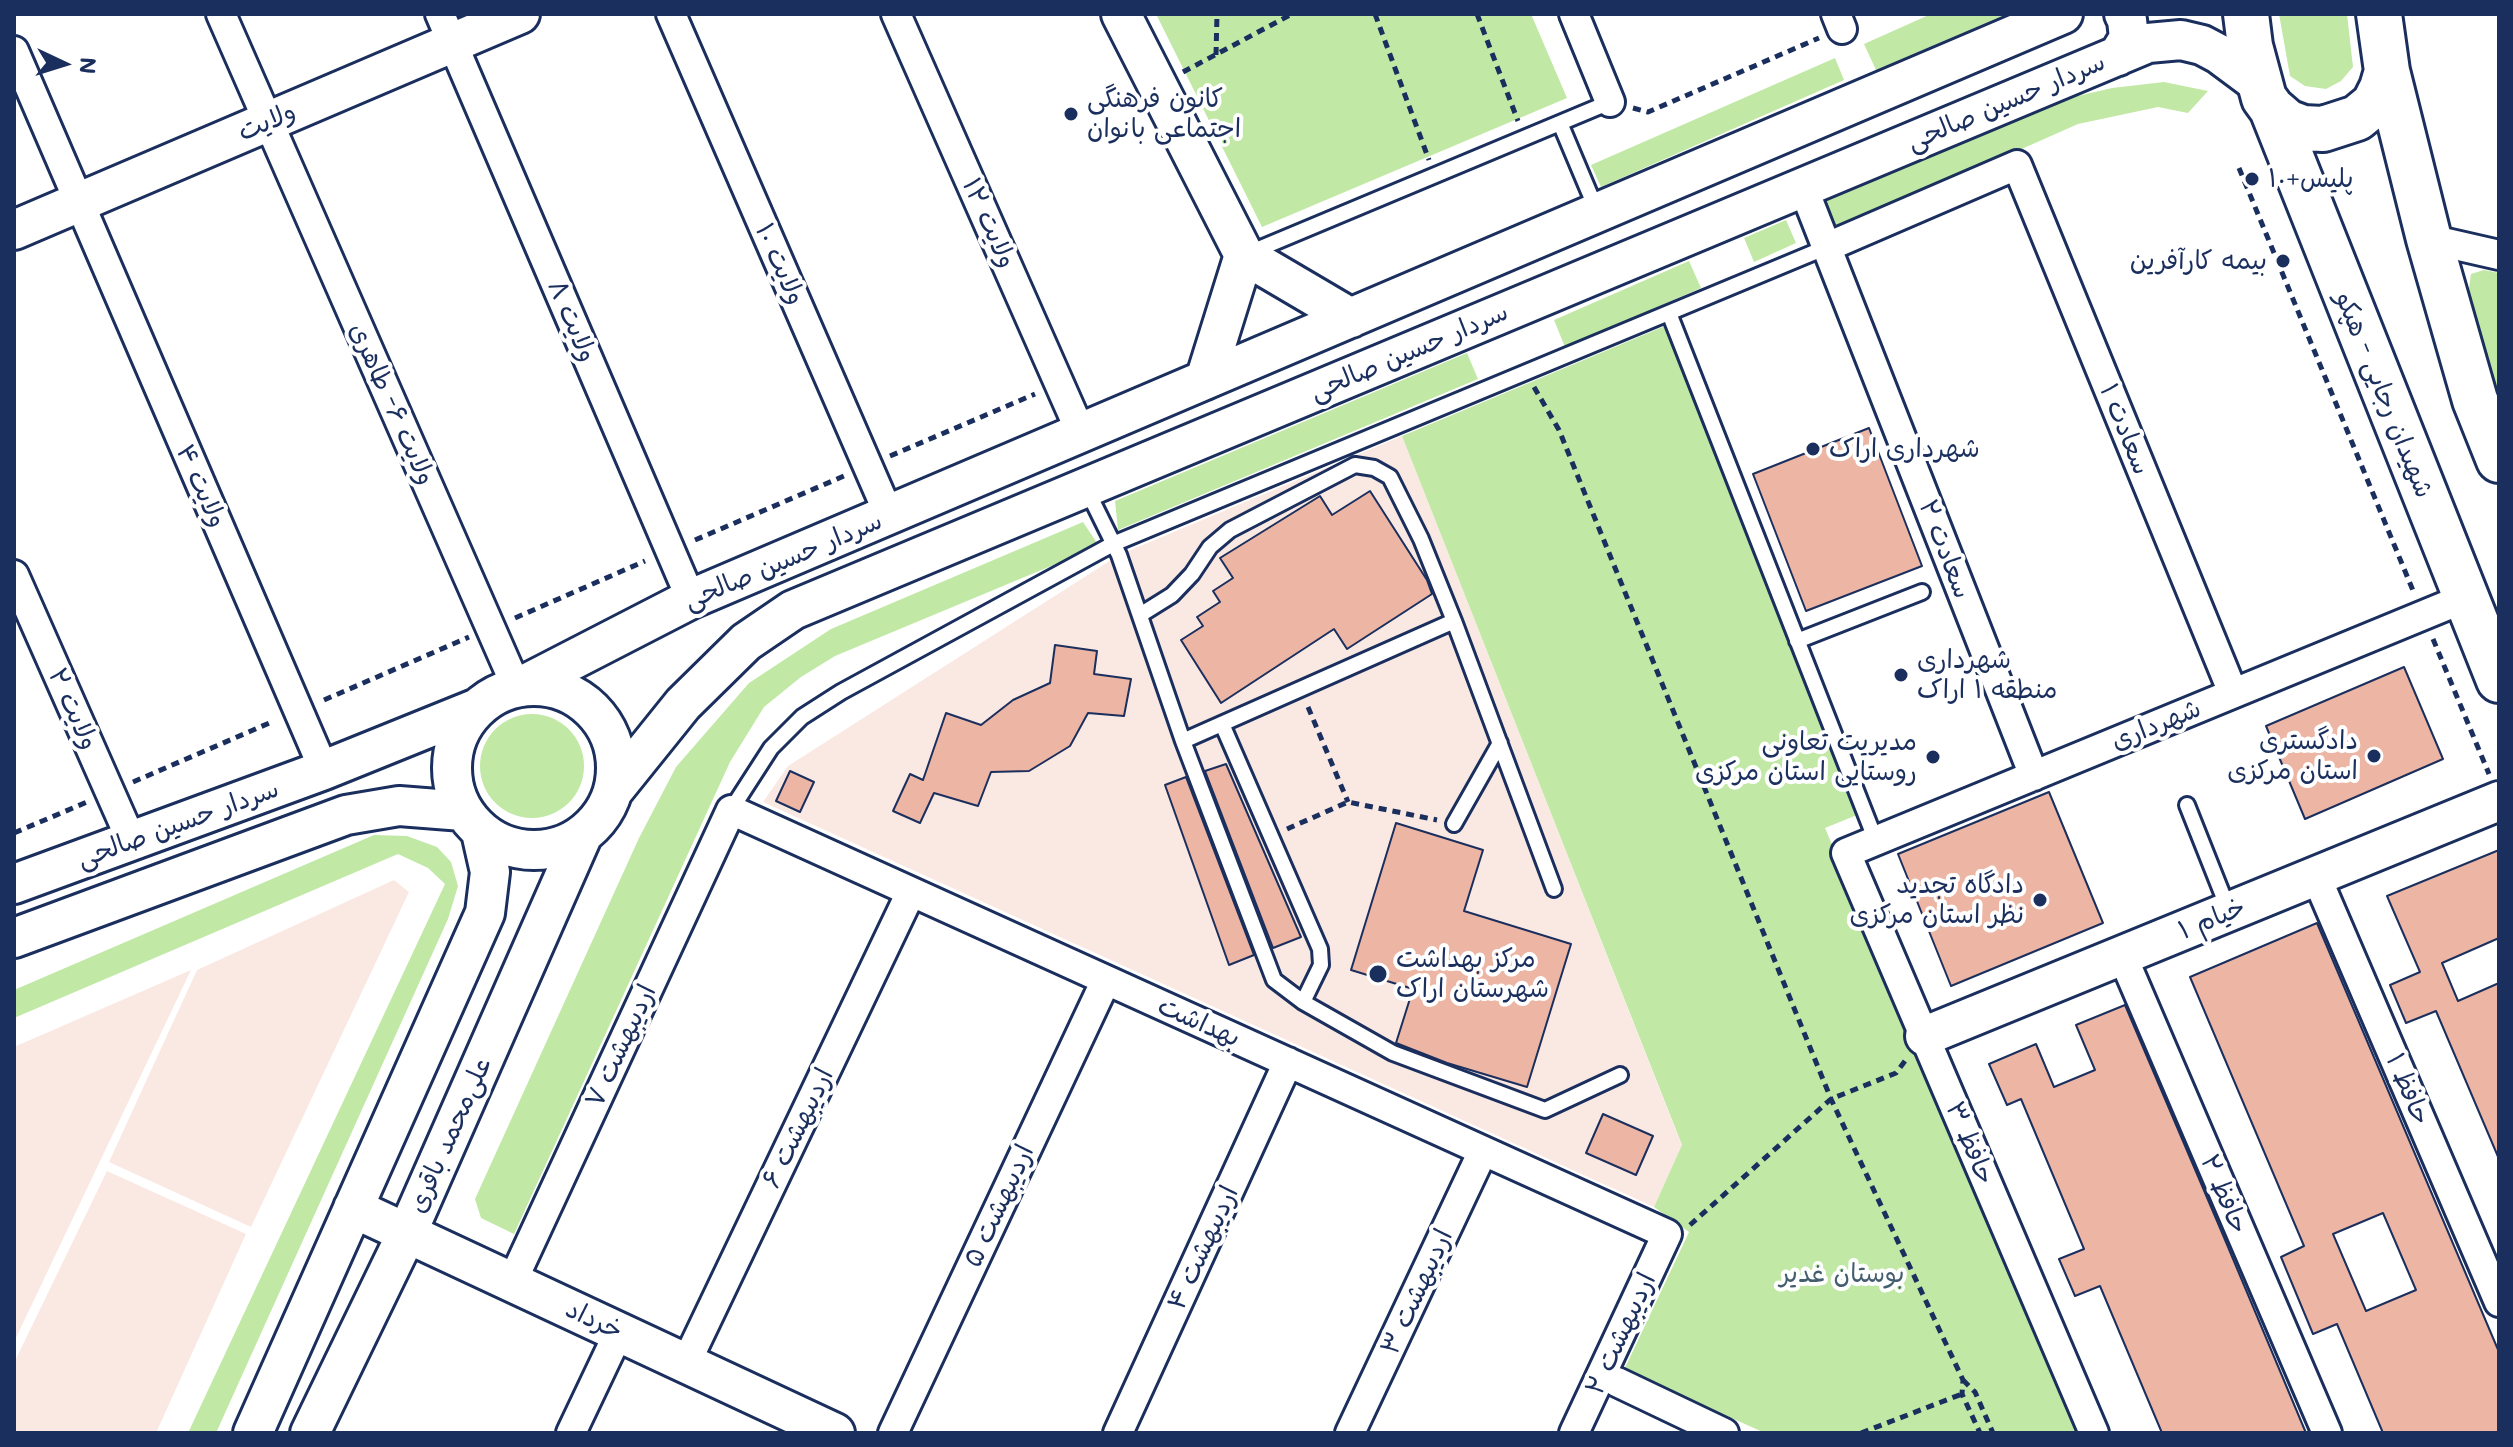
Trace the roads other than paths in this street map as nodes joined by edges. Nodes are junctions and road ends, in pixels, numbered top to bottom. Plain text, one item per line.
1 (221, 14) edge
2 (520, 14) edge
3 (671, 14) edge
4 (896, 14) edge
5 (1121, 14) edge
6 (1574, 14) edge
7 (2063, 14) edge
8 (2124, 14) edge
9 (2246, 14) edge
10 (2379, 14) edge
11 (447, 28) edge
12 (14, 51) edge
13 (2118, 56) junction
14 (2387, 71) junction
15 (2265, 96) junction
16 (1610, 102) joint
17 (268, 122) junction
18 (1560, 123) junction
19 (1803, 187) junction
20 (78, 203) junction
21 (1598, 213) junction
22 (14, 230) edge
23 (2429, 239) junction
24 (1827, 247) junction
25 (1244, 255) junction
26 (2499, 255) edge
27 (1669, 313) junction
28 (1351, 318) junction
29 (1205, 380) junction
30 (1081, 433) junction
31 (2499, 460) edge
32 (1086, 488) junction
33 (889, 515) junction
34 (1113, 544) junction
35 (14, 575) edge
36 (1922, 592) dead end
37 (2465, 598) junction
38 (691, 599) junction
39 (1140, 615) junction
40 (1454, 621) junction
41 (1797, 641) junction
42 (2499, 680) edge
43 (520, 686) junction
44 (2233, 693) junction
45 (475, 709) junction
46 (1222, 724) junction
47 (1183, 741) junction
48 (1500, 743) junction
49 (324, 770) junction
50 (2034, 776) junction
51 (613, 791) junction
52 (2496, 792) edge
53 (2187, 805) dead end
54 (731, 810) junction
55 (472, 821) junction
56 (1454, 824) road end
57 (583, 834) junction
58 (1876, 841) junction
59 (132, 842) junction
60 (1846, 853) joint
61 (2316, 876) junction
62 (14, 884) edge
63 (1554, 889) dead end
64 (911, 892) junction
65 (2229, 912) junction
66 (14, 938) edge
67 (2122, 955) junction
68 (1106, 980) junction
69 (1303, 1002) junction
70 (1925, 1036) junction
71 (1288, 1062) junction
72 (1620, 1075) dead end
73 (1483, 1151) junction
74 (353, 1208) junction
75 (407, 1233) junction
76 (1667, 1234) joint
77 (512, 1282) junction
78 (2499, 1302) edge
79 (619, 1332) junction
80 (686, 1363) junction
81 (1617, 1382) dead end
82 (796, 1425) edge
83 (253, 1433) edge
84 (310, 1433) edge
85 (571, 1433) edge
86 (835, 1433) edge
87 (893, 1433) edge
88 (1118, 1433) edge
89 (1350, 1433) edge
90 (1574, 1433) edge
91 (1724, 1433) edge
92 (2094, 1433) edge
93 (2327, 1433) edge

1 - 17 street, ولایت ۶- طاهری
2 - 11 main road, ولایت
3 - 33 street, ولایت ۱۰
4 - 30 street, ولایت ۱۲
5 - 25 main road
6 - 16 street
7 - 21 main road, سردار حسین صالحی
8 - 13 main road
9 - 15 main road, شهیدان رجایی - هپکو
10 - 14 main road
11 - 17 main road, ولایت
11 - 38 street, ولایت ۸
12 - 20 street, ولایت ۴
13 - 15 main road, سردار حسین صالحی
13 - 19 main road, سردار حسین صالحی
14 - 15 main road
14 - 23 main road
15 - 37 main road, شهیدان رجایی - هپکو
16 - 18 lane
17 - 20 main road, ولایت
17 - 43 street, ولایت ۶- طاهری
18 - 21 lane
18 - 25 lane
19 - 24 street, سعادت ۲
19 - 32 main road, سردار حسین صالحی
20 - 22 main road, ولایت
20 - 49 street, ولایت ۴
21 - 28 main road, سردار حسین صالحی
23 - 26 street
23 - 31 main road
24 - 27 lane
24 - 44 street, سعادت ۱
24 - 50 street, سعادت ۲
25 - 28 main road
25 - 29 main road
27 - 34 lane
27 - 41 lane
28 - 29 main road, سردار حسین صالحی
29 - 30 main road, سردار حسین صالحی
30 - 33 main road, سردار حسین صالحی
32 - 34 lane
32 - 51 main road, سردار حسین صالحی
33 - 38 main road, سردار حسین صالحی
34 - 39 lane
34 - 54 lane
35 - 59 street, ولایت ۲
36 - 41 lane
37 - 42 main road, شهیدان رجایی - هپکو
37 - 44 street, شهرداری
38 - 43 main road, سردار حسین صالحی
39 - 40 lane
39 - 47 lane
40 - 46 lane
40 - 48 lane
41 - 58 lane
43 - 45 main road
43 - 51 main road
44 - 50 street, شهرداری
45 - 49 main road, سردار حسین صالحی
45 - 55 main road
46 - 47 lane
46 - 69 lane
47 - 69 lane
48 - 56 lane
48 - 63 lane
49 - 59 main road, سردار حسین صالحی
50 - 58 street, شهرداری
51 - 57 main road
52 - 61 main road, خیام ۱
53 - 65 lane
54 - 64 street, بهداشت
54 - 77 street, اردیبهشت ۷
55 - 57 main road
55 - 66 main road, سردار حسین صالحی
55 - 74 main road
57 - 75 main road, علی‌محمد باقری
58 - 60 street, شهرداری
59 - 62 main road, سردار حسین صالحی
60 - 70 street, حافظ ۳
61 - 65 main road, خیام ۱
61 - 78 street, حافظ ۱
64 - 68 street, بهداشت
64 - 80 street, اردیبهشت ۶
65 - 67 main road, خیام ۱
67 - 70 main road, خیام ۱
67 - 93 street, حافظ ۲
68 - 71 street, بهداشت
68 - 87 street, اردیبهشت ۵
69 - 72 lane
70 - 92 street, حافظ ۳
71 - 73 street, بهداشت
71 - 88 street, اردیبهشت ۴
73 - 76 street, بهداشت
73 - 89 street, اردیبهشت ۳
74 - 75 main road, خرداد
74 - 83 main road
75 - 77 main road, خرداد
75 - 84 main road, علی‌محمد باقری
76 - 90 street, اردیبهشت ۲
77 - 79 main road, خرداد
79 - 80 main road, خرداد
79 - 85 street
80 - 82 main road, خرداد
81 - 91 street
82 - 86 main road, خرداد

